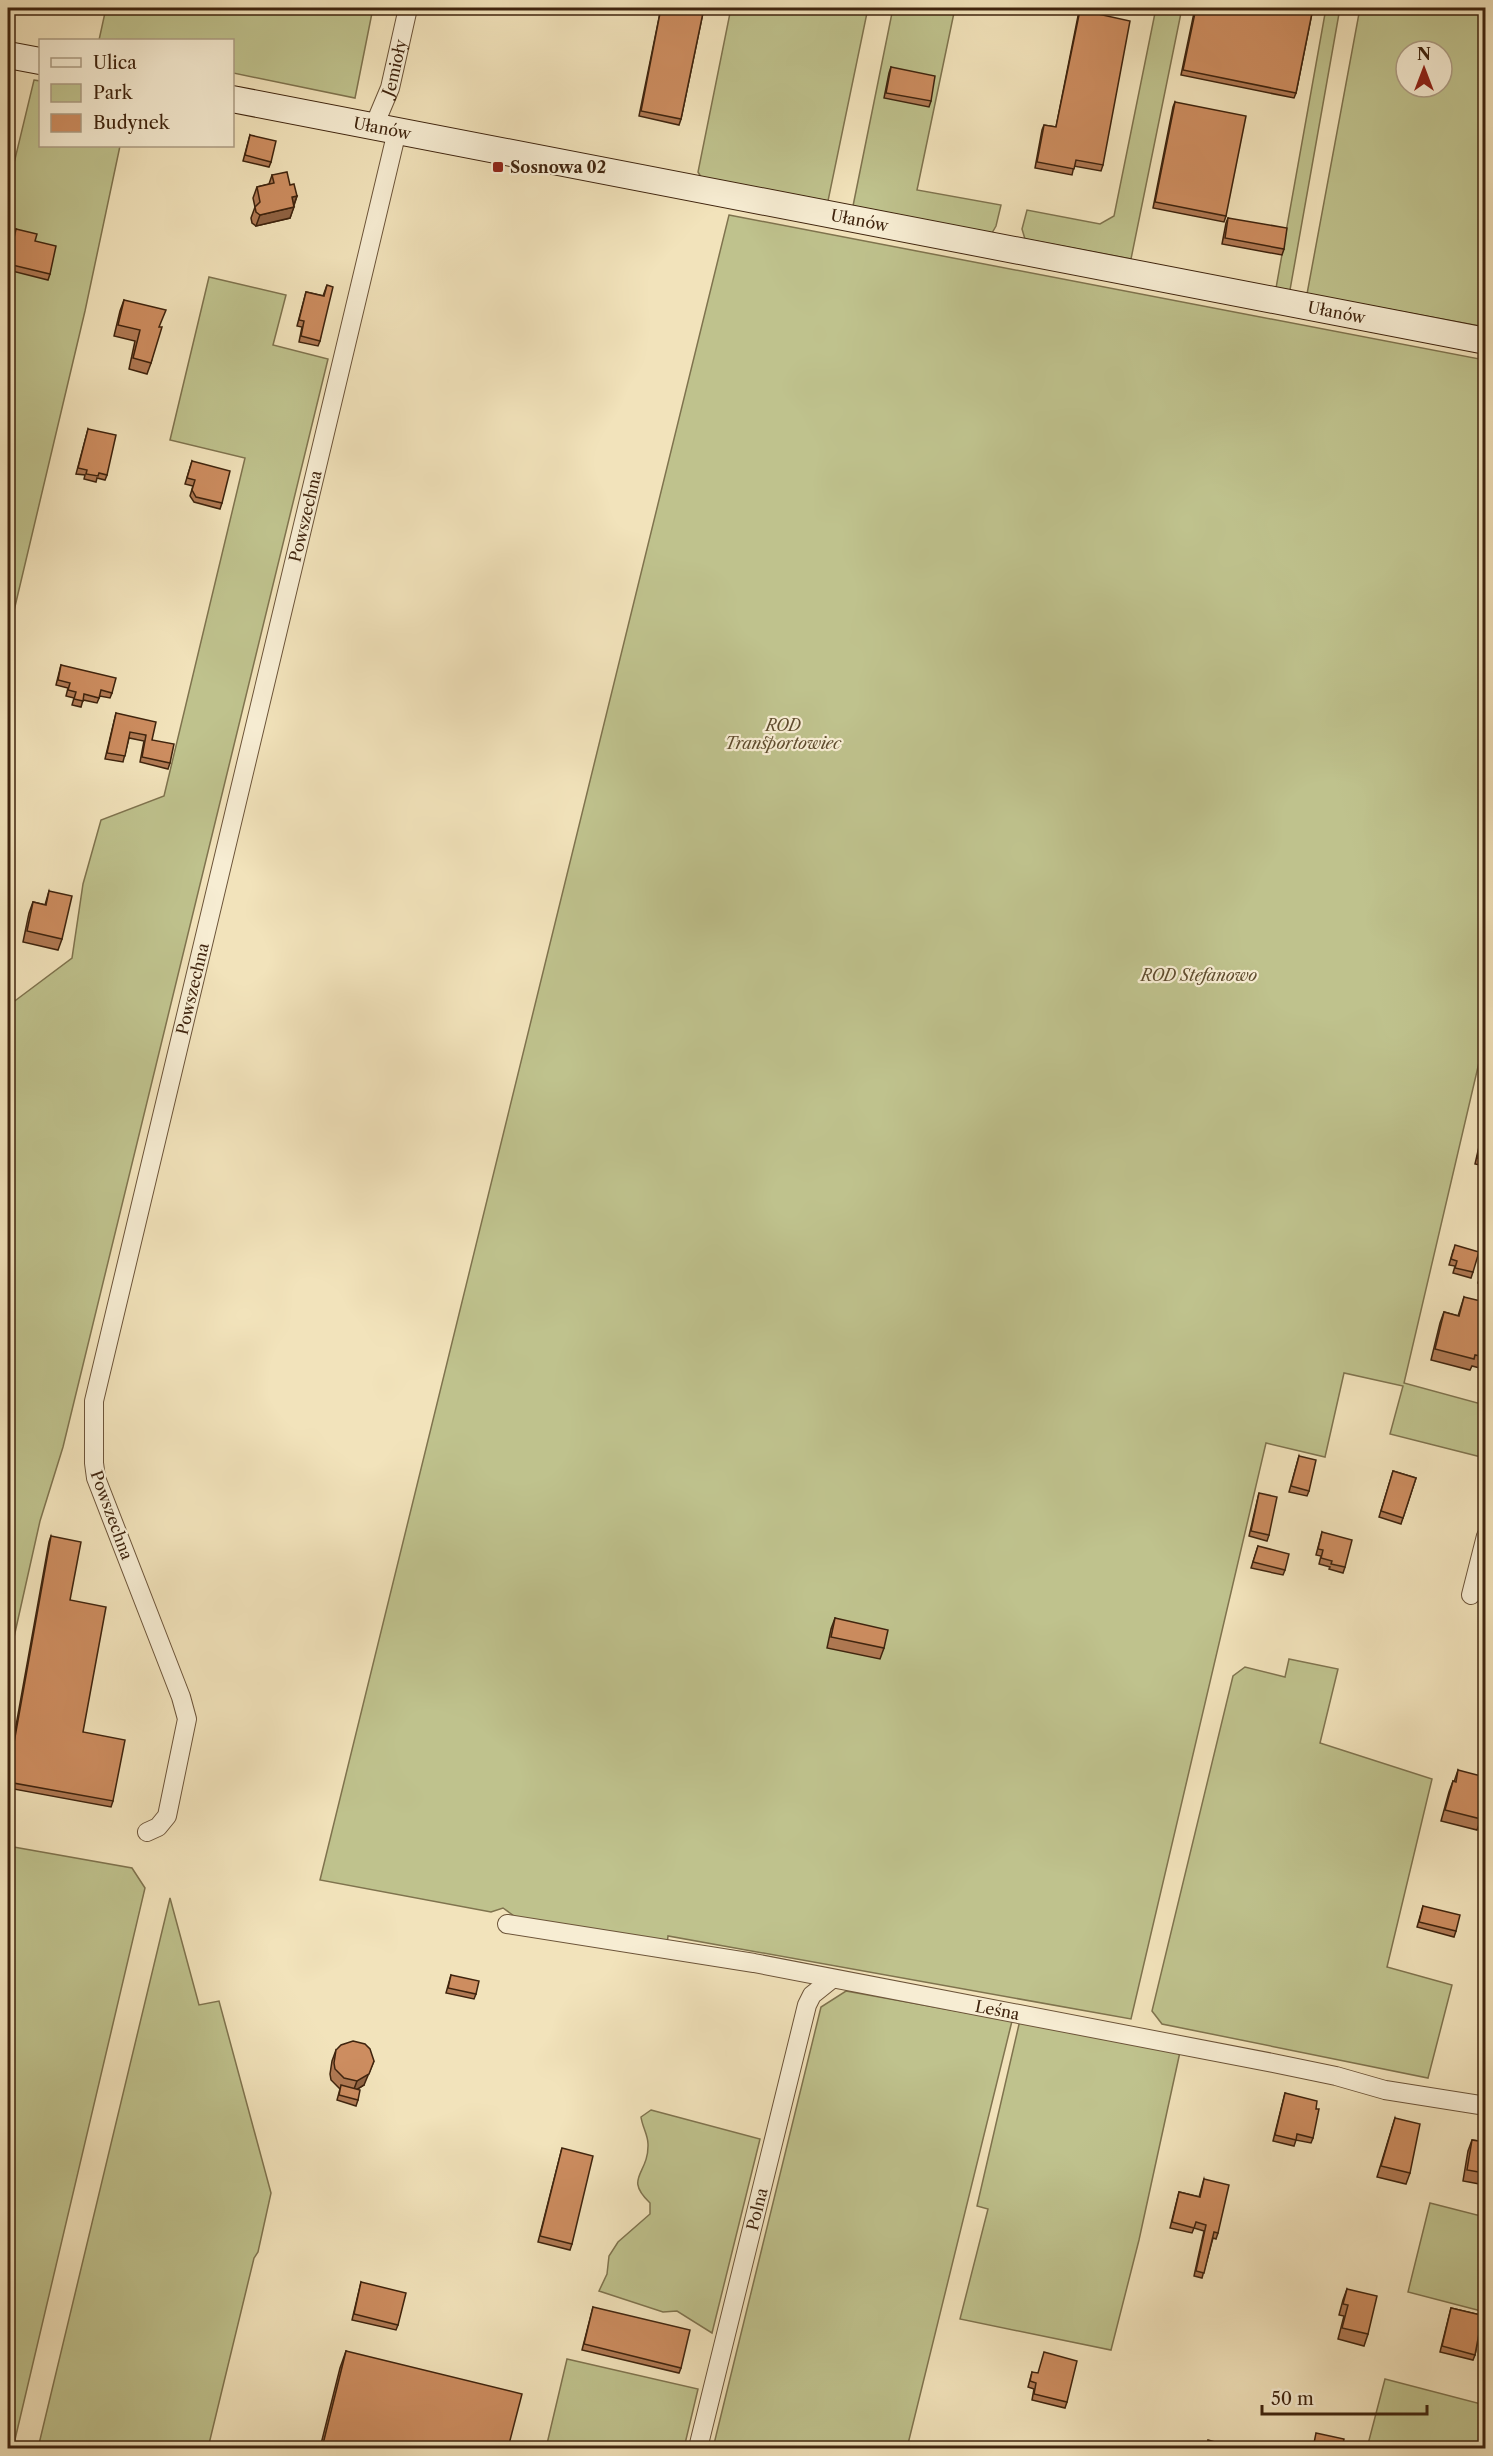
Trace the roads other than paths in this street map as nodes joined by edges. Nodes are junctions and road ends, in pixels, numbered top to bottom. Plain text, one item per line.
1 (408, 8) edge
2 (8, 55) edge
3 (39, 61) edge
4 (234, 99) edge
5 (386, 129) junction
6 (1485, 341) edge
7 (1485, 1536) edge
8 (1471, 1595) dead end
9 (147, 1832) dead end
10 (507, 1924) dead end
11 (832, 1979) junction
12 (1485, 2106) edge
13 (698, 2448) edge

1 - 5 street, Jemioły
2 - 3 street
4 - 5 street, Ułanów
5 - 6 street, Ułanów
5 - 9 street, Powszechna
7 - 8 street
10 - 11 street, Leśna
11 - 12 street, Leśna
11 - 13 street, Polna

